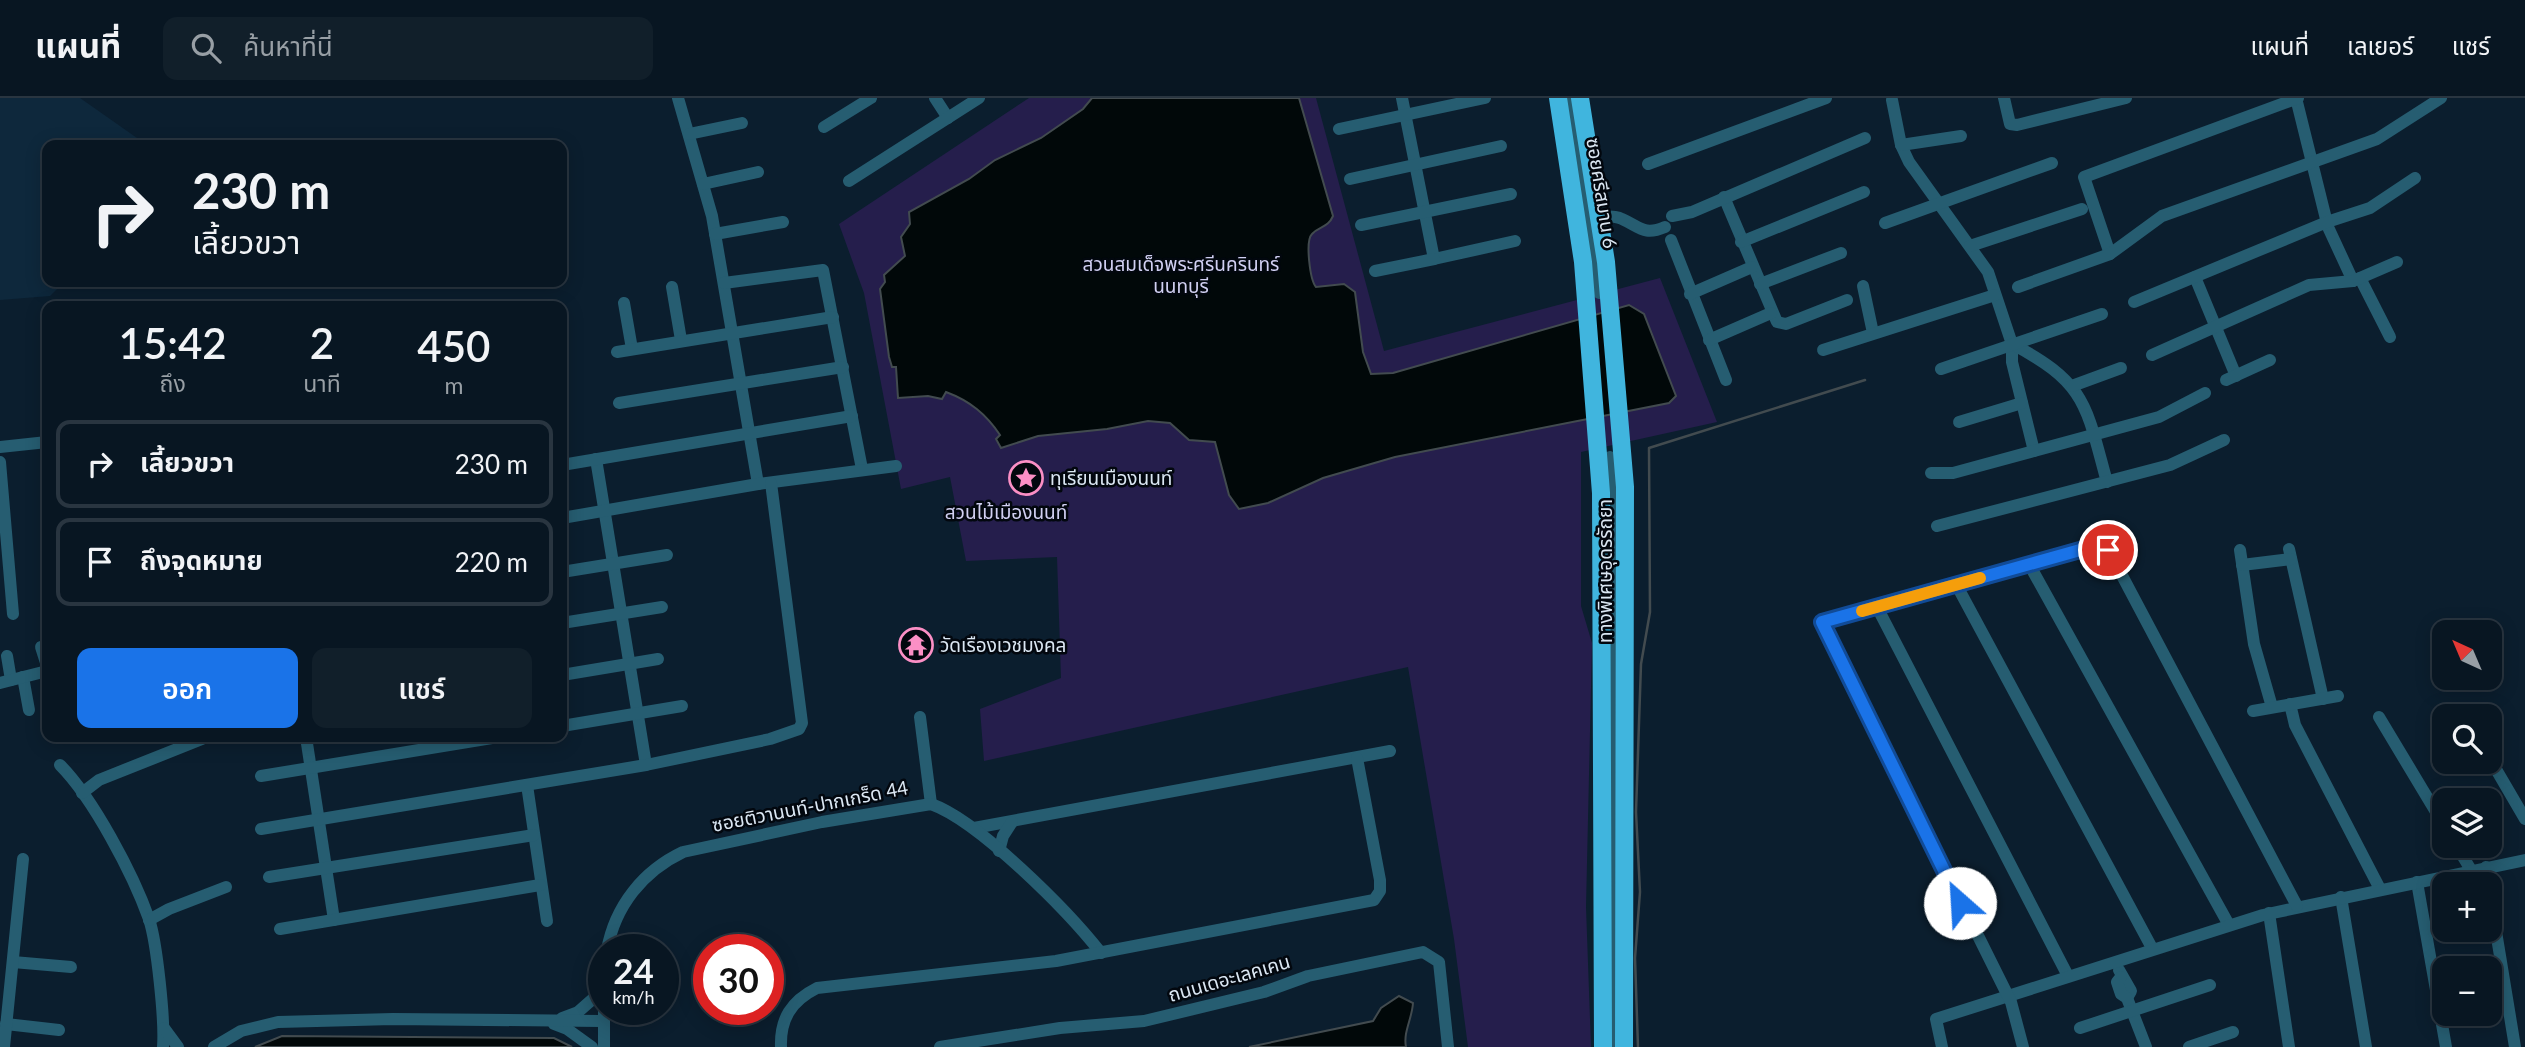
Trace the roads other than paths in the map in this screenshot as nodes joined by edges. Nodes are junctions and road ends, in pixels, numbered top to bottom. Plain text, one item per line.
1 (678, 98) edge
2 (871, 98) edge
3 (935, 98) edge
4 (979, 98) edge
5 (1402, 98) edge
6 (1485, 98) edge
7 (1558, 98) edge
8 (1569, 98) edge
9 (1580, 98) edge
10 (1591, 98) edge
11 (1826, 98) edge
12 (2004, 98) edge
13 (2126, 98) edge
14 (2297, 98) edge
15 (2441, 98) edge
16 (1891, 99) edge
17 (1791, 103) edge
18 (1405, 115) junction
19 (948, 118) junction
20 (742, 123) dead end
21 (824, 127) dead end
22 (1339, 129) dead end
23 (689, 134) junction
24 (1961, 136) dead end
25 (1865, 138) dead end
26 (1901, 145) junction
27 (1501, 146) dead end
28 (1415, 163) junction
29 (2052, 163) dead end
30 (2313, 163) junction
31 (1648, 164) dead end
32 (758, 172) dead end
33 (2415, 178) dead end
34 (1350, 179) dead end
35 (849, 181) dead end
36 (703, 184) junction
37 (1864, 192) dead end
38 (1511, 194) dead end
39 (1724, 197) junction
40 (1938, 202) junction
41 (2082, 209) dead end
42 (1425, 210) junction
43 (1586, 213) junction
44 (783, 222) dead end
45 (2327, 222) junction
46 (1885, 223) dead end
47 (1361, 225) dead end
48 (715, 234) junction
49 (1671, 240) dead end
50 (1515, 241) dead end
51 (1741, 242) junction
52 (1970, 246) junction
53 (1841, 253) dead end
54 (2110, 254) junction
55 (1434, 259) junction
56 (2397, 261) dead end
57 (1606, 262) junction
58 (1752, 267) junction
59 (1376, 271) dead end
60 (2195, 277) junction
61 (2357, 280) junction
62 (724, 283) junction
63 (1760, 284) junction
64 (1863, 286) dead end
65 (672, 287) dead end
66 (2018, 287) dead end
67 (1599, 293) dead end
68 (1690, 294) junction
69 (1995, 295) junction
70 (1847, 300) dead end
71 (2134, 302) dead end
72 (624, 303) dead end
73 (1772, 313) junction
74 (2102, 314) dead end
75 (833, 317) junction
76 (2215, 327) junction
77 (733, 332) junction
78 (1873, 333) junction
79 (2390, 337) dead end
80 (681, 340) junction
81 (1709, 340) junction
82 (2012, 344) junction
83 (632, 349) junction
84 (1823, 350) dead end
85 (617, 352) dead end
86 (2152, 355) dead end
87 (2270, 360) dead end
88 (843, 367) junction
89 (2121, 368) dead end
90 (1941, 369) dead end
91 (1726, 380) dead end
92 (742, 383) junction
93 (2072, 386) junction
94 (2205, 393) dead end
95 (619, 403) dead end
96 (2022, 403) junction
97 (852, 416) junction
98 (1959, 422) dead end
99 (751, 433) junction
100 (2094, 435) junction
101 (2224, 440) dead end
102 (42, 443) edge
103 (0, 447) edge
104 (2034, 451) junction
105 (1610, 457) dead end
106 (596, 459) junction
107 (0, 461) edge
108 (567, 464) edge
109 (896, 466) dead end
110 (862, 469) junction
111 (1931, 472) dead end
112 (2107, 482) junction
113 (765, 484) junction
114 (604, 510) junction
115 (567, 517) edge
116 (1937, 526) dead end
117 (2240, 550) dead end
118 (667, 555) dead end
119 (613, 564) junction
120 (2029, 564) junction
121 (2242, 565) junction
122 (567, 571) edge
123 (1956, 584) junction
124 (662, 607) dead end
125 (1877, 607) junction
126 (13, 614) dead end
127 (620, 614) junction
128 (567, 623) edge
129 (41, 647) dead end
130 (42, 650) edge
131 (7, 656) dead end
132 (658, 659) dead end
133 (628, 664) junction
134 (42, 670) edge
135 (567, 674) edge
136 (11, 680) edge
137 (2338, 696) dead end
138 (2323, 699) junction
139 (2290, 704) junction
140 (682, 706) dead end
141 (2272, 708) junction
142 (29, 710) dead end
143 (2253, 711) dead end
144 (637, 714) junction
145 (920, 717) dead end
146 (2379, 717) dead end
147 (567, 725) edge
148 (194, 742) edge
149 (307, 742) edge
150 (468, 742) edge
151 (1390, 751) dead end
152 (1357, 758) junction
153 (60, 765) dead end
154 (646, 765) junction
155 (311, 768) junction
156 (2499, 774) edge
157 (261, 776) dead end
158 (527, 785) junction
159 (82, 793) junction
160 (931, 804) junction
161 (2432, 805) edge
162 (2525, 819) edge
163 (318, 820) junction
164 (1012, 822) junction
165 (974, 828) junction
166 (261, 829) dead end
167 (534, 835) junction
168 (999, 851) junction
169 (2464, 858) edge
170 (23, 859) dead end
171 (2525, 860) edge
172 (2486, 867) junction
173 (326, 868) junction
174 (2471, 870) junction
175 (2487, 872) edge
176 (269, 877) dead end
177 (2417, 881) junction
178 (540, 885) junction
179 (226, 887) dead end
180 (2380, 889) junction
181 (2340, 897) junction
182 (2297, 906) junction
183 (2269, 913) junction
184 (149, 920) junction
185 (334, 920) junction
186 (547, 921) dead end
187 (2229, 925) junction
188 (280, 929) dead end
189 (610, 934) edge
190 (2498, 942) edge
191 (2152, 948) junction
192 (1101, 953) junction
193 (2115, 960) junction
194 (13, 962) junction
195 (71, 967) dead end
196 (2068, 976) junction
197 (2210, 985) dead end
198 (2007, 996) junction
199 (588, 1003) edge
200 (2132, 1011) junction
201 (588, 1021) edge
202 (549, 1022) junction
203 (6, 1024) junction
204 (601, 1025) edge
205 (164, 1028) junction
206 (2080, 1028) dead end
207 (59, 1030) dead end
208 (2233, 1032) dead end
209 (4, 1047) edge
210 (163, 1047) edge
211 (178, 1047) edge
212 (214, 1047) edge
213 (592, 1047) edge
214 (604, 1047) edge
215 (781, 1047) edge
216 (940, 1047) edge
217 (1448, 1047) edge
218 (1603, 1047) edge
219 (1613, 1047) edge
220 (1624, 1047) edge
221 (1942, 1047) edge
222 (2024, 1047) edge
223 (2146, 1047) edge
224 (2189, 1047) edge
225 (2289, 1047) edge
226 (2366, 1047) edge
227 (2446, 1047) edge
228 (2515, 1047) edge

1 - 23 street
2 - 21 street
3 - 19 street
4 - 19 street
5 - 18 street
6 - 18 street
7 - 218 highway, ทางพิเศษอุดรรัถยา
8 - 43 street, ซอยศรีสมาน 6
9 - 57 highway, ทางพิเศษอุดรรัถยา, bridge
10 - 57 highway, bridge
11 - 17 street
12 - 13 street
14 - 30 street
14 - 54 street
15 - 30 street
16 - 26 street
17 - 31 street
18 - 22 street
18 - 28 street
19 - 35 street
20 - 23 street
23 - 36 street
24 - 26 street
25 - 39 street
26 - 40 street
27 - 28 street
28 - 34 street
28 - 42 street
29 - 40 street
30 - 45 street
30 - 54 street
32 - 36 street
33 - 45 street
36 - 48 street
37 - 51 street
38 - 42 street
39 - 43 street
39 - 51 street
40 - 46 street
40 - 52 street
41 - 52 street
42 - 47 street
42 - 55 street
43 - 67 street, ซอยศรีสมาน 6
44 - 48 street
45 - 60 street
45 - 61 street
48 - 62 street
49 - 68 street
50 - 55 street
51 - 58 street
52 - 69 street
53 - 63 street
54 - 66 street
55 - 59 street
56 - 61 street
57 - 220 highway, ทางพิเศษอุดรรัถยา, bridge
58 - 63 street
58 - 68 street
60 - 71 street
60 - 76 street
61 - 76 street
61 - 79 street
62 - 75 street
62 - 77 street
63 - 73 street
64 - 78 street
65 - 80 street
68 - 81 street
69 - 78 street
69 - 82 street
70 - 73 street
72 - 83 street
73 - 81 street
74 - 82 street
75 - 77 street
75 - 88 street
76 - 86 street
76 - 87 street
77 - 80 street
77 - 92 street
78 - 84 street
80 - 83 street
81 - 91 street
82 - 90 street
82 - 93 street
82 - 96 street
83 - 85 street
88 - 92 street
88 - 97 street
89 - 93 street
92 - 95 street
92 - 99 street
93 - 100 street
94 - 100 street
96 - 98 street
96 - 104 street
97 - 99 street
97 - 110 street
99 - 106 street
99 - 113 street
100 - 104 street
100 - 112 street
101 - 112 street
102 - 103 street
104 - 111 street
105 - 219 street
106 - 108 street
106 - 114 street
107 - 126 street
109 - 110 street
110 - 113 street
112 - 116 street
113 - 114 street
113 - 154 street
114 - 115 street
114 - 119 street
117 - 121 street
118 - 119 street
119 - 122 street
119 - 127 street
120 - 123 street
120 - 182 street
120 - 187 street
121 - 138 street
121 - 141 street
123 - 125 street
123 - 191 street
124 - 127 street
125 - 196 street
125 - 198 street
127 - 128 street
127 - 133 street
129 - 130 street
131 - 136 street
132 - 133 street
133 - 135 street
133 - 144 street
134 - 136 street
136 - 142 street
137 - 138 street
138 - 139 street
139 - 141 street
139 - 180 street
140 - 144 street
141 - 143 street
144 - 147 street
144 - 154 street
145 - 160 street
146 - 161 street
148 - 159 street
149 - 155 street
150 - 155 street
151 - 152 street
152 - 164 street
152 - 192 street
153 - 159 street
154 - 158 street
155 - 157 street
155 - 163 street
156 - 162 street
158 - 163 street
158 - 167 street
159 - 184 street
160 - 165 street, ซอยติวานนท์-ปากเกร็ด 44
160 - 189 street, ซอยติวานนท์-ปากเกร็ด 44
163 - 166 street
163 - 173 street
164 - 165 street
164 - 168 street
165 - 168 street, ซอยติวานนท์-ปากเกร็ด 44
167 - 173 street
167 - 178 street
168 - 192 street, ซอยติวานนท์-ปากเกร็ด 44
169 - 174 street
170 - 194 street
171 - 172 street
172 - 174 street
172 - 175 street
173 - 176 street
173 - 185 street
174 - 177 street
177 - 180 street
177 - 227 street
178 - 185 street
178 - 186 street
179 - 184 street
180 - 181 street
181 - 182 street
181 - 226 street
182 - 183 street
183 - 187 street
183 - 225 street
184 - 205 street
185 - 188 street
187 - 191 street
190 - 228 street
191 - 193 street
192 - 215 street
193 - 196 street
193 - 200 street
194 - 195 street
194 - 203 street
196 - 198 street
197 - 200 street
198 - 221 street
198 - 222 street
199 - 202 street
200 - 206 street
200 - 223 street
201 - 202 street
202 - 212 street
202 - 213 street
203 - 207 street
203 - 209 street
204 - 214 street
205 - 210 street
205 - 211 street
208 - 224 street
216 - 217 street, ถนนเดอะเลคเคน

